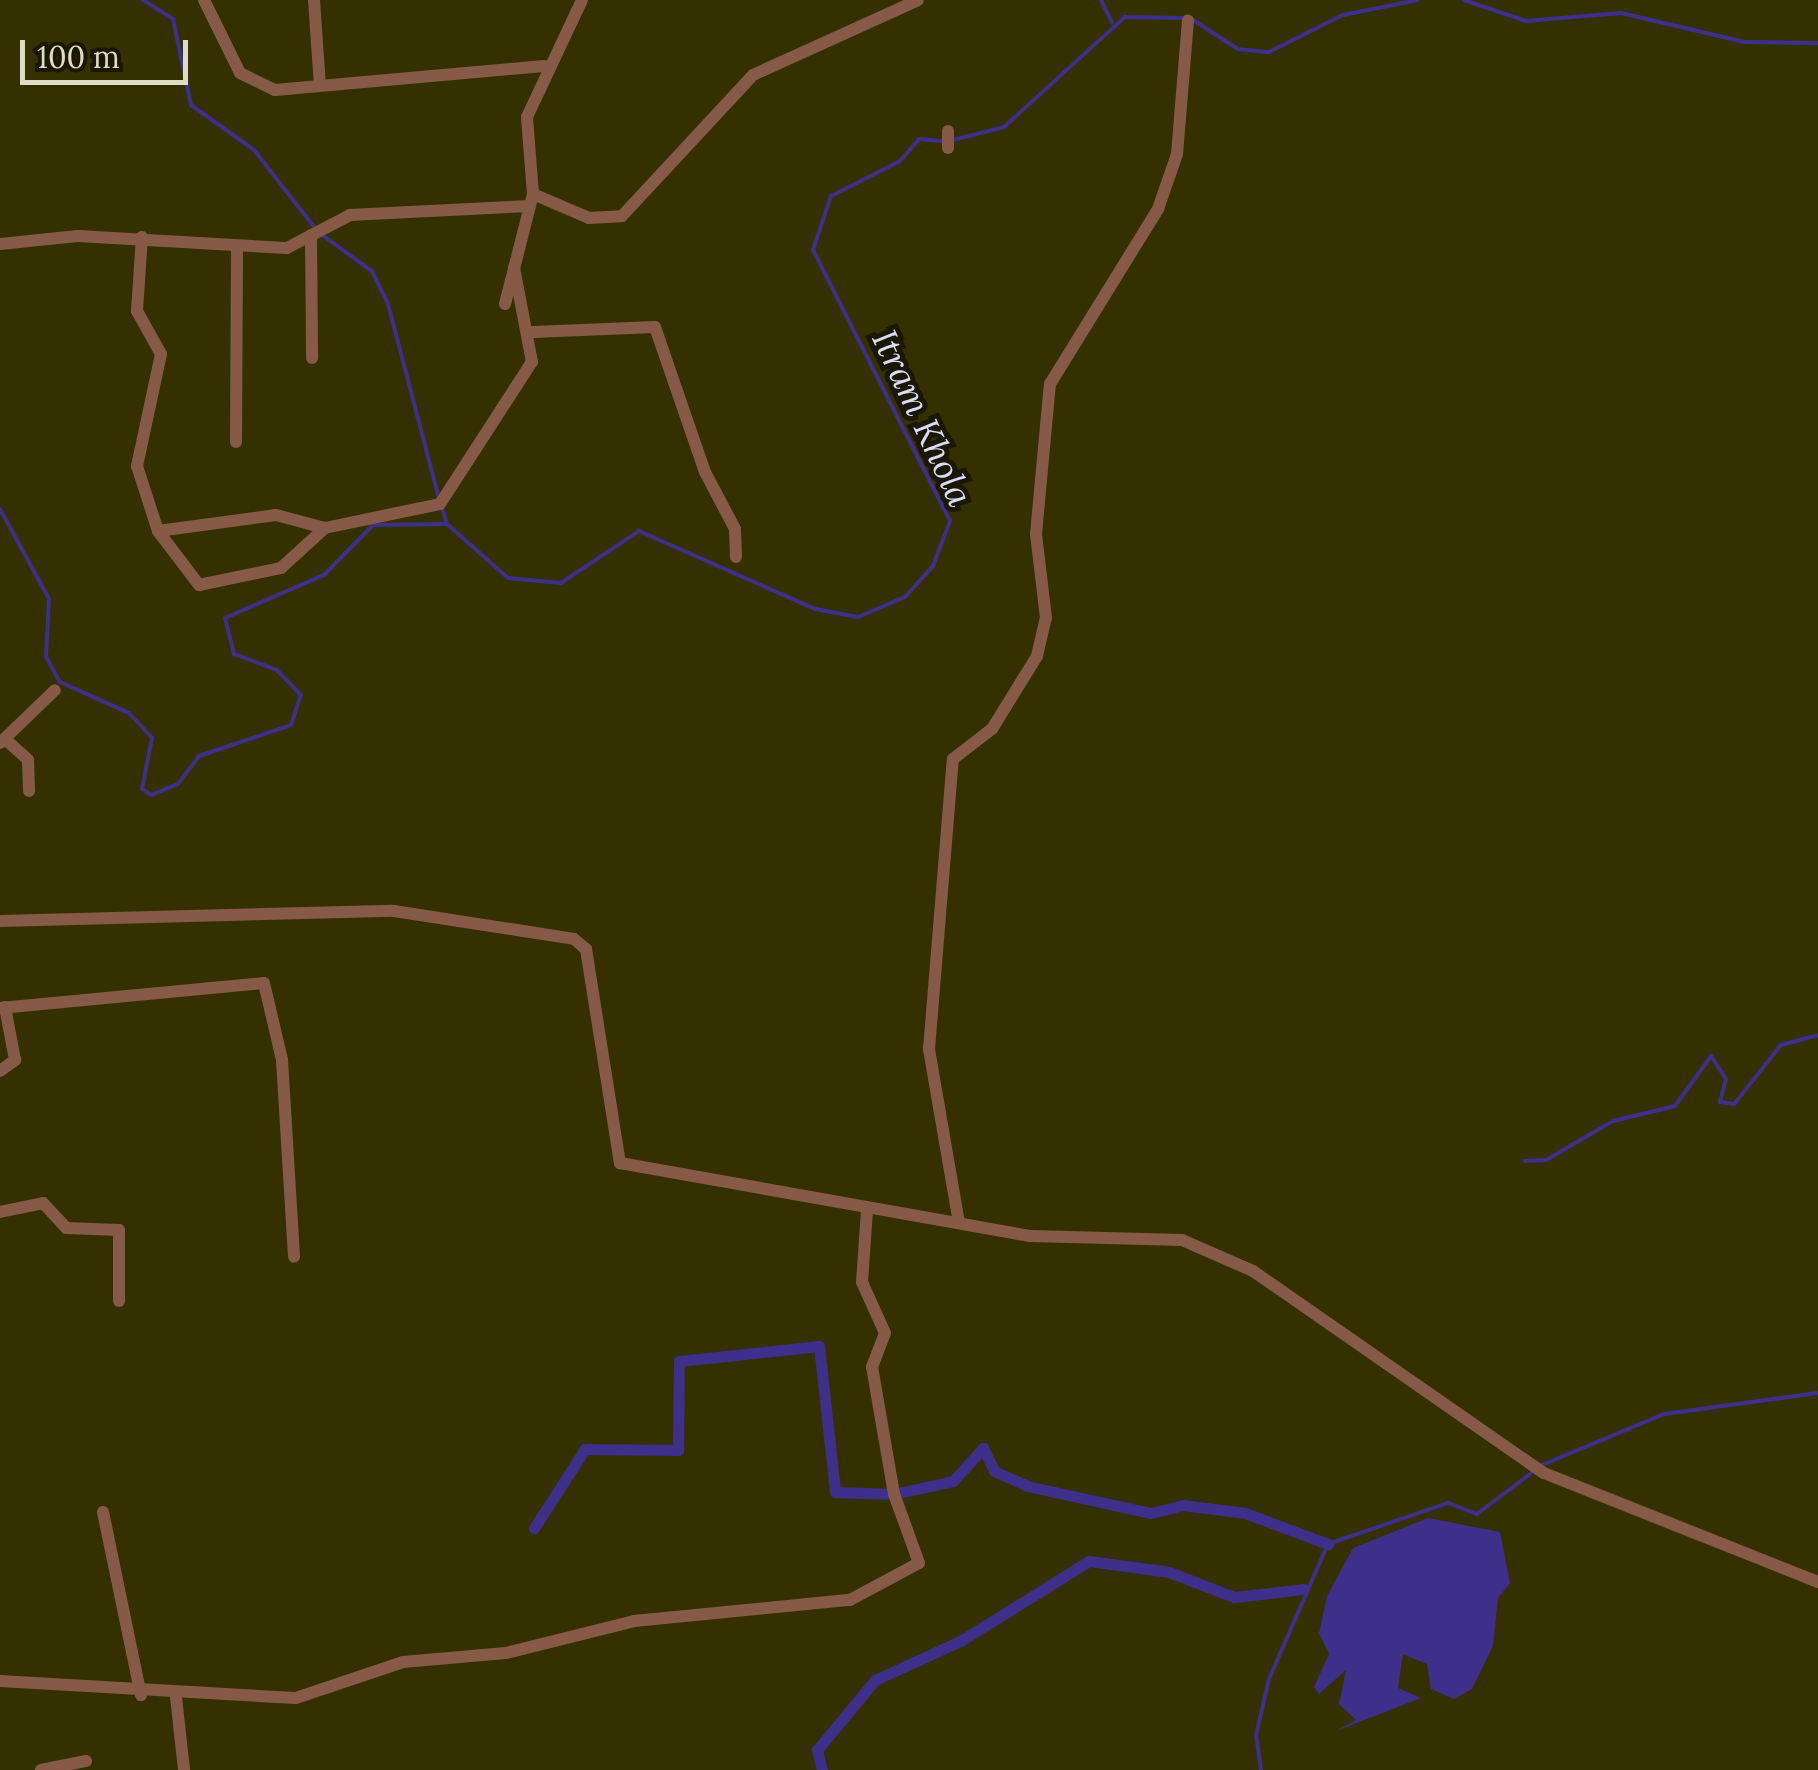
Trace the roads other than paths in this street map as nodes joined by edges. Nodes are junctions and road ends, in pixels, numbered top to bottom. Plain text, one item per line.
1 (204, 0) edge
2 (314, 0) edge
3 (582, 0) edge
4 (918, 0) edge
5 (1188, 20) dead end
6 (544, 66) junction
7 (320, 86) junction
8 (948, 131) dead end
9 (948, 148) dead end
10 (529, 200) junction
11 (316, 232) junction
12 (142, 237) junction
13 (0, 244) edge
14 (237, 248) junction
15 (514, 268) junction
16 (505, 304) dead end
17 (533, 332) junction
18 (312, 358) dead end
19 (236, 442) dead end
20 (325, 528) junction
21 (158, 530) junction
22 (736, 557) dead end
23 (55, 690) dead end
24 (2, 741) edge
25 (29, 791) dead end
26 (0, 921) edge
27 (2, 1007) edge
28 (0, 1071) edge
29 (867, 1211) junction
30 (0, 1212) edge
31 (959, 1223) junction
32 (294, 1258) dead end
33 (119, 1301) dead end
34 (103, 1512) dead end
35 (1818, 1582) edge
36 (0, 1681) edge
37 (140, 1695) junction
38 (176, 1698) junction
39 (86, 1761) dead end
40 (40, 1770) edge
41 (184, 1770) edge

1 - 7 street
2 - 7 street
3 - 6 street
4 - 10 street
5 - 31 street
6 - 7 street
6 - 10 street
8 - 9 street
10 - 11 street
10 - 15 street
11 - 14 street
11 - 18 street
12 - 13 street
12 - 14 street
12 - 21 street
14 - 19 street
15 - 16 street
15 - 17 street
17 - 20 street
17 - 22 street
20 - 21 street
20 - 21 street
23 - 24 street
24 - 25 street
26 - 29 street
27 - 28 street
27 - 32 street
29 - 31 street
29 - 38 street
30 - 33 street
31 - 35 street
34 - 37 street
36 - 37 street
37 - 38 street
38 - 41 street
39 - 40 street

